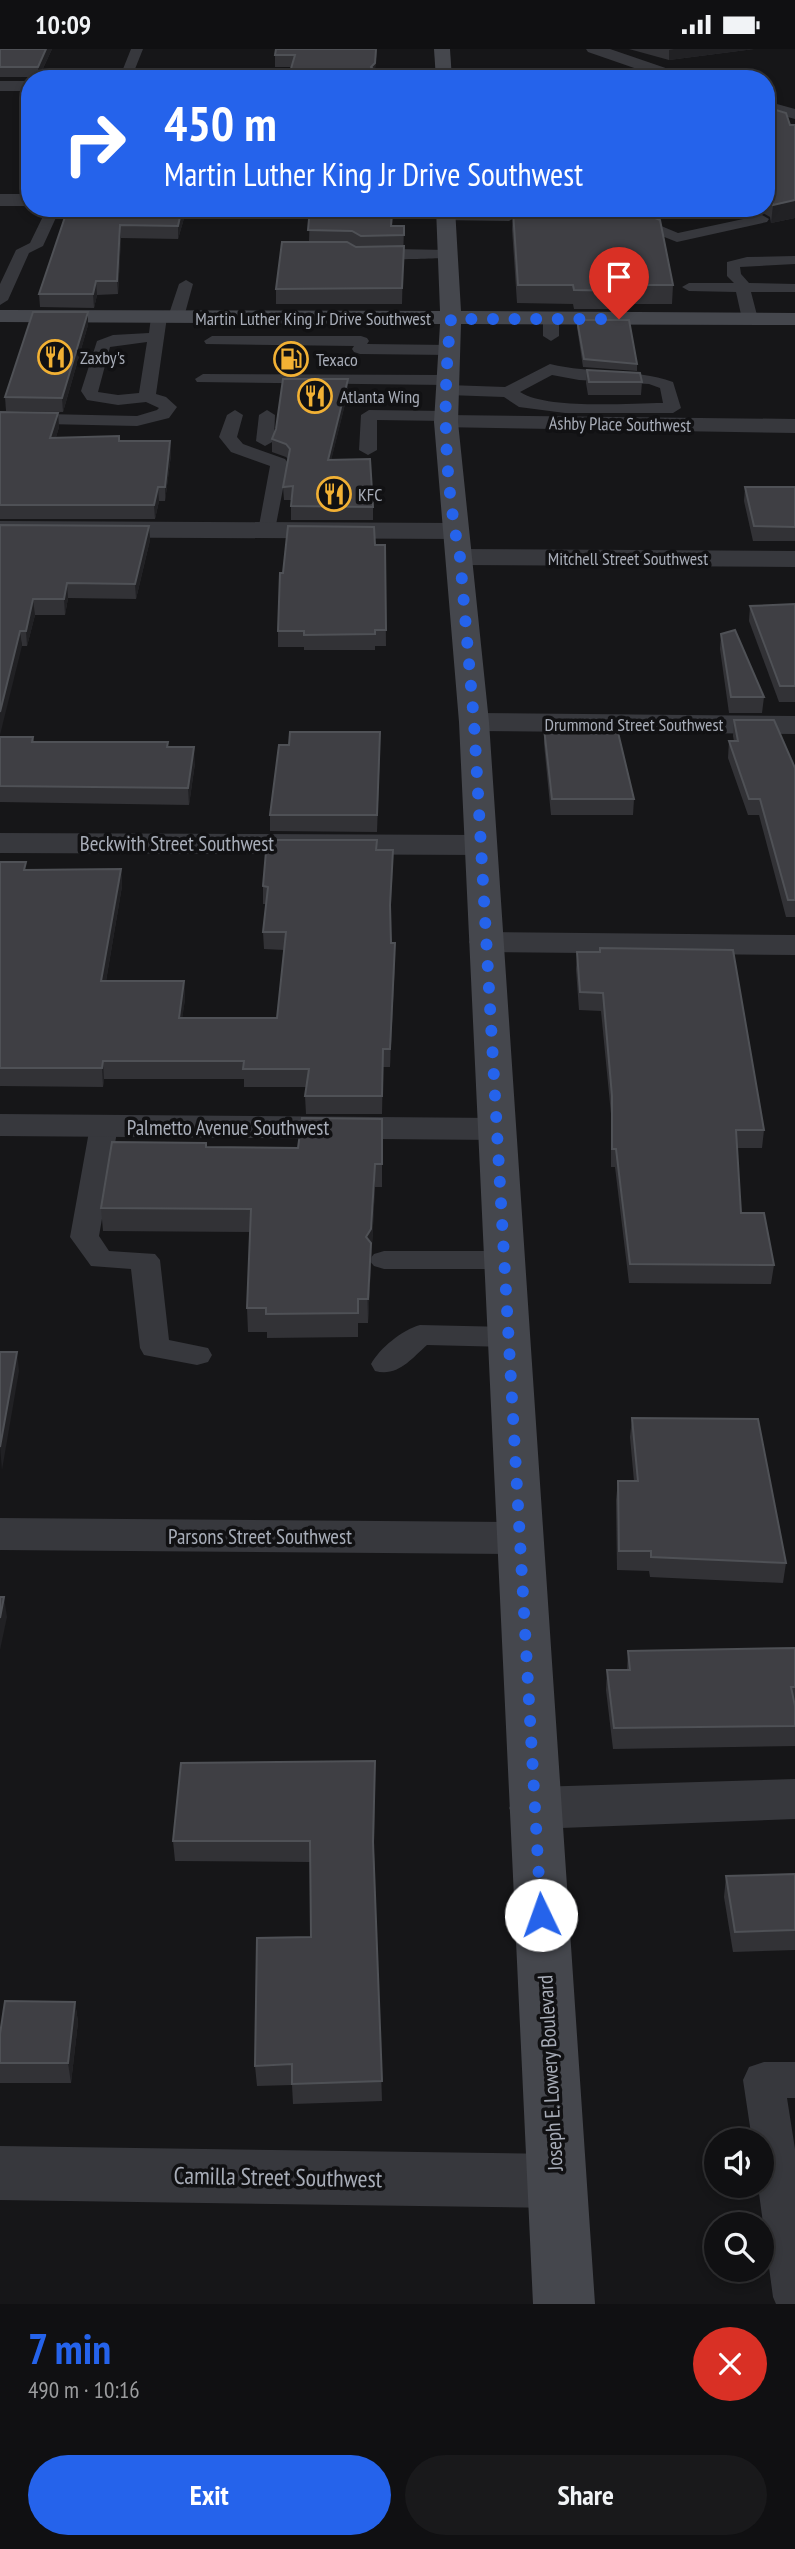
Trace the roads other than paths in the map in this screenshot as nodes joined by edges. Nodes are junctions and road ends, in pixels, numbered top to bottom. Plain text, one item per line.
1 (137, 49) edge
2 (442, 49) edge
3 (594, 49) edge
4 (129, 70) edge
5 (443, 70) edge
6 (656, 70) edge
7 (0, 86) edge
8 (21, 86) edge
9 (775, 94) edge
10 (786, 95) dead end
11 (775, 108) edge
12 (795, 114) edge
13 (0, 200) edge
14 (21, 200) edge
15 (49, 217) edge
16 (446, 217) edge
17 (643, 217) edge
18 (762, 219) dead end
19 (670, 221) dead end
20 (649, 226) junction
21 (352, 251) edge
22 (448, 254) junction
23 (795, 263) edge
24 (186, 284) dead end
25 (742, 284) junction
26 (689, 287) dead end
27 (795, 288) edge
28 (0, 300) edge
29 (0, 316) edge
30 (253, 318) junction
31 (361, 318) junction
32 (750, 319) junction
33 (795, 319) edge
34 (163, 324) junction
35 (212, 341) dead end
36 (250, 341) junction
37 (360, 345) junction
38 (203, 379) dead end
39 (448, 380) junction
40 (359, 381) junction
41 (508, 392) junction
42 (147, 397) junction
43 (673, 408) junction
44 (235, 415) dead end
45 (267, 415) dead end
46 (0, 418) edge
47 (692, 425) junction
48 (795, 426) edge
49 (265, 441) dead end
50 (368, 450) dead end
51 (0, 529) edge
52 (267, 531) junction
53 (458, 544) junction
54 (795, 559) edge
55 (474, 722) junction
56 (795, 725) edge
57 (0, 843) edge
58 (481, 845) junction
59 (486, 942) junction
60 (795, 945) edge
61 (0, 1125) edge
62 (104, 1126) junction
63 (497, 1129) junction
64 (504, 1260) junction
65 (384, 1261) dead end
66 (509, 1337) junction
67 (197, 1355) dead end
68 (386, 1364) dead end
69 (0, 1534) edge
70 (520, 1538) junction
71 (795, 1799) edge
72 (535, 1808) junction
73 (795, 2080) edge
74 (0, 2173) edge
75 (556, 2181) junction
76 (794, 2288) edge
77 (564, 2304) edge

1 - 4 lane
2 - 5 main road
3 - 6 street
7 - 8 street
9 - 10 street
11 - 12 street
13 - 14 street
15 - 28 lane
16 - 22 main road, Joseph E. Lowery Boulevard
17 - 20 lane
18 - 20 lane
19 - 20 lane
21 - 22 lane
22 - 39 main road, Joseph E. Lowery Boulevard
23 - 25 lane
24 - 34 lane
25 - 26 lane
25 - 27 lane
25 - 32 lane
29 - 34 main road, Martin Luther King Jr Drive Southwest
30 - 31 main road, Martin Luther King Jr Drive Southwest
30 - 34 main road, Martin Luther King Jr Drive Southwest
30 - 36 lane
31 - 37 lane
31 - 39 main road, Martin Luther King Jr Drive Southwest
32 - 33 main road, Martin Luther King Jr Drive Southwest
32 - 39 main road, Martin Luther King Jr Drive Southwest
34 - 42 lane
34 - 42 lane
35 - 36 lane
36 - 37 lane
37 - 39 lane
37 - 40 lane
38 - 40 lane
39 - 40 lane
39 - 41 lane
39 - 47 street, Ashby Place Southwest
39 - 50 lane
39 - 53 main road, Joseph E. Lowery Boulevard
41 - 43 lane
41 - 43 lane
42 - 46 lane
43 - 47 lane
44 - 52 lane
45 - 49 lane
47 - 48 street, Ashby Place Southwest
51 - 52 street, Mitchell Street Southwest
52 - 53 street, Mitchell Street Southwest
53 - 54 street, Mitchell Street Southwest
53 - 55 main road, Joseph E. Lowery Boulevard
55 - 56 street, Drummond Street Southwest
55 - 58 main road, Joseph E. Lowery Boulevard
57 - 58 street, Beckwith Street Southwest
58 - 59 main road, Joseph E. Lowery Boulevard
59 - 60 street
59 - 63 main road, Joseph E. Lowery Boulevard
61 - 62 street, Palmetto Avenue Southwest
62 - 63 street, Palmetto Avenue Southwest
62 - 67 lane
63 - 64 main road, Joseph E. Lowery Boulevard
64 - 65 lane
64 - 66 main road, Joseph E. Lowery Boulevard
66 - 68 lane
66 - 70 main road, Joseph E. Lowery Boulevard
69 - 70 street, Parsons Street Southwest
70 - 72 main road, Joseph E. Lowery Boulevard
71 - 72 street
72 - 75 main road, Joseph E. Lowery Boulevard
73 - 76 lane
74 - 75 street, Camilla Street Southwest
75 - 77 main road, Joseph E. Lowery Boulevard

